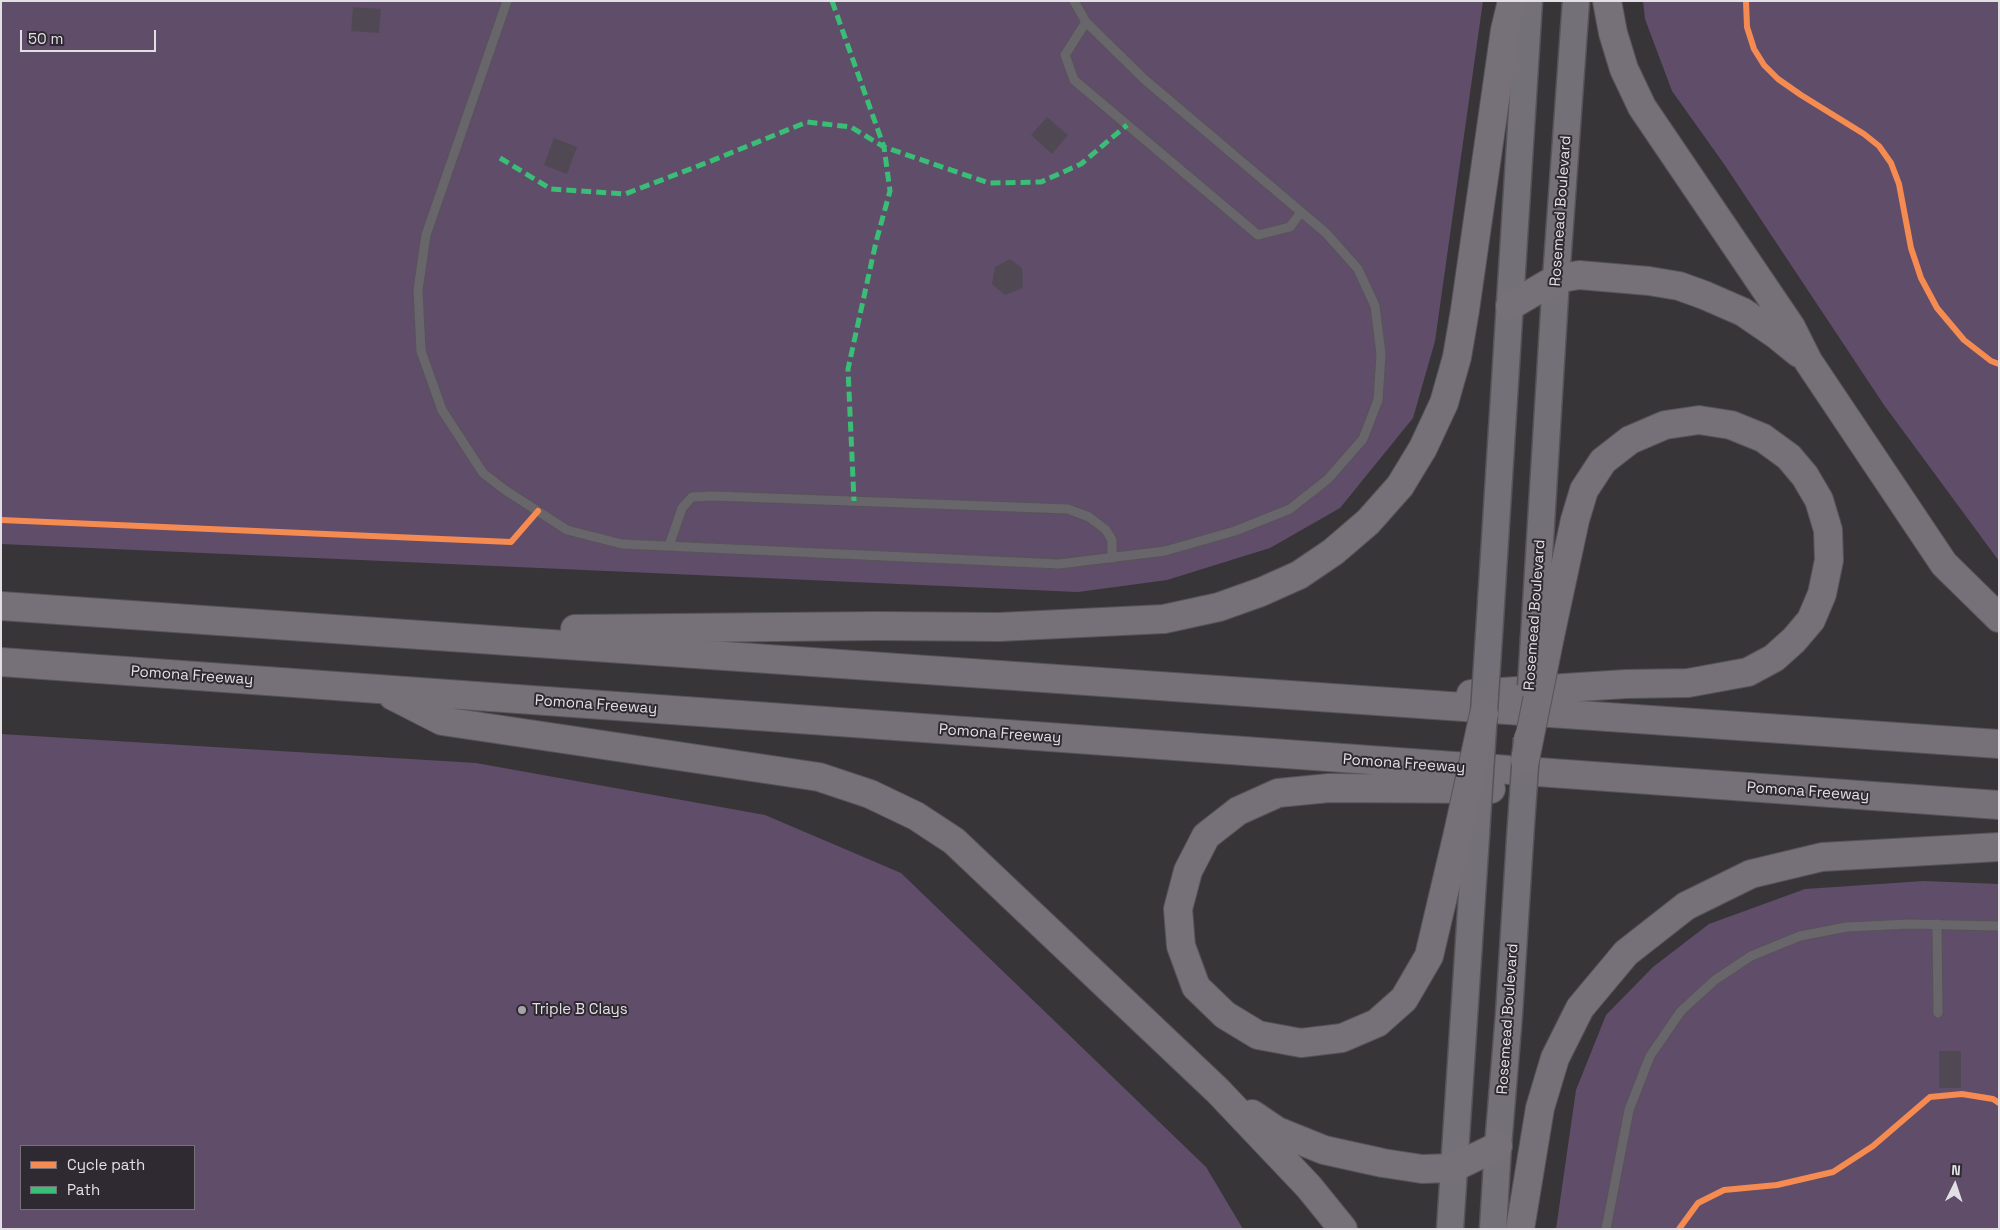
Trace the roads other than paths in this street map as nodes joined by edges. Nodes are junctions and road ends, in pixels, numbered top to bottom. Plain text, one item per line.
1 (506, 1) edge
2 (1074, 1) edge
3 (1512, 1) edge
4 (1529, 1) edge
5 (1576, 1) edge
6 (1607, 1) edge
7 (1086, 22) junction
8 (1301, 212) junction
9 (1556, 279) junction
10 (1510, 306) junction
11 (1808, 361) junction
12 (669, 546) junction
13 (1112, 558) junction
14 (1, 606) edge
15 (1999, 618) edge
16 (378, 632) junction
17 (1542, 637) junction
18 (1, 662) edge
19 (382, 690) junction
20 (1363, 700) junction
21 (1484, 714) joint
22 (1999, 744) edge
23 (1526, 760) joint
24 (1760, 789) junction
25 (1999, 805) edge
26 (1467, 834) junction
27 (1999, 847) edge
28 (1937, 924) junction
29 (1999, 926) edge
30 (1938, 1013) dead end
31 (1218, 1091) junction
32 (1498, 1146) junction
33 (1453, 1168) junction
34 (1343, 1229) edge
35 (1450, 1229) edge
36 (1493, 1229) edge
37 (1520, 1229) edge
38 (1606, 1229) edge

1 - 12 lane
2 - 7 lane
3 - 16 highway
4 - 10 main road
5 - 9 main road, Rosemead Boulevard
6 - 11 highway
7 - 8 lane
7 - 8 lane
8 - 13 lane
9 - 10 highway
9 - 11 highway
9 - 17 main road, Rosemead Boulevard
10 - 21 main road, bridge
11 - 15 highway
12 - 13 lane
12 - 13 lane
14 - 16 highway
16 - 20 highway
17 - 20 highway
17 - 23 highway, bridge
18 - 19 highway, Pomona Freeway
19 - 24 highway, Pomona Freeway
19 - 31 highway
20 - 22 highway
21 - 26 highway, bridge
23 - 32 main road, Rosemead Boulevard, bridge
24 - 25 highway, Pomona Freeway
24 - 26 highway
26 - 33 main road
27 - 37 highway
28 - 29 lane
28 - 30 lane
28 - 38 lane
31 - 33 highway
31 - 34 highway
32 - 33 highway
32 - 36 main road, Rosemead Boulevard
33 - 35 main road

